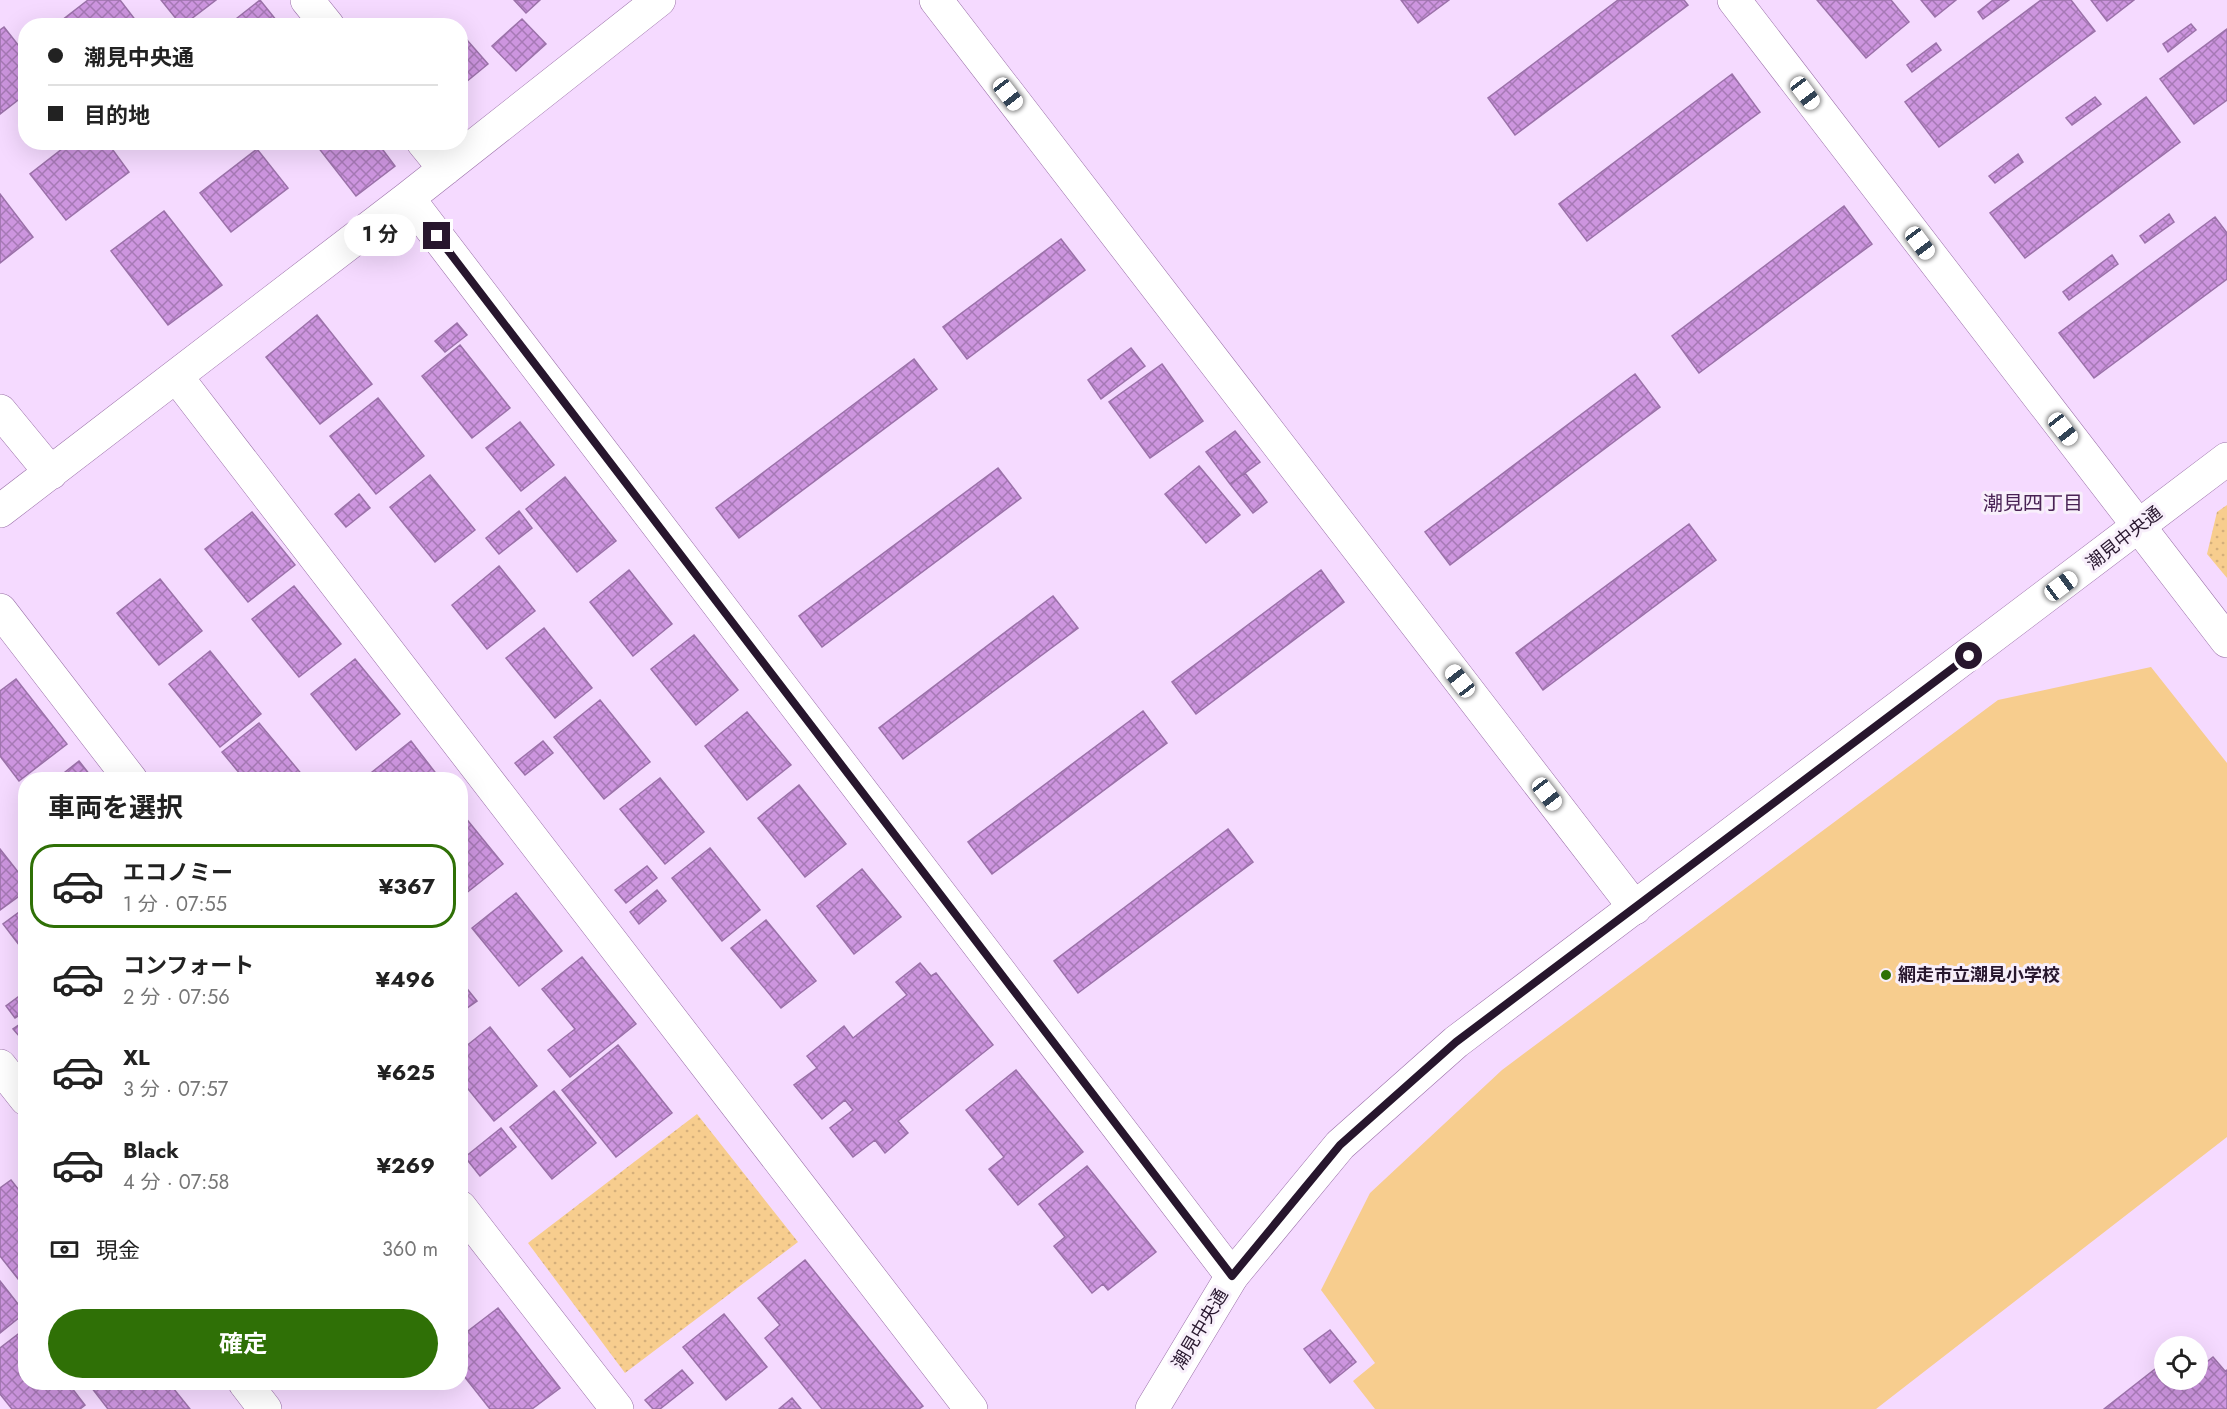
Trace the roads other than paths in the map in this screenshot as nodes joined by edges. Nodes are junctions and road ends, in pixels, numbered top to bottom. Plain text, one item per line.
1 (307, 0) edge
2 (659, 0) edge
3 (936, 0) edge
4 (1734, 0) edge
5 (321, 18) edge
6 (430, 150) edge
7 (445, 169) junction
8 (408, 198) junction
9 (176, 376) junction
10 (0, 411) edge
11 (2227, 459) edge
12 (51, 473) junction
13 (0, 511) edge
14 (2137, 527) junction
15 (0, 610) edge
16 (2227, 641) edge
17 (125, 772) edge
18 (1635, 908) junction
19 (0, 1066) edge
20 (18, 1089) edge
21 (468, 1217) edge
22 (1232, 1276) junction
23 (250, 1390) edge
24 (265, 1409) edge
25 (616, 1409) edge
26 (971, 1409) edge
27 (1152, 1409) edge

1 - 5 street
2 - 7 street
3 - 18 street
4 - 14 street
6 - 7 street
7 - 8 street
8 - 9 street
8 - 22 street
9 - 12 street
9 - 26 street
10 - 12 street
11 - 14 street, 潮見中央通
12 - 13 street
14 - 16 street
14 - 18 street, 潮見中央通
15 - 17 street
18 - 22 street, 潮見中央通
19 - 20 street
21 - 25 street
22 - 27 street, 潮見中央通
23 - 24 street

